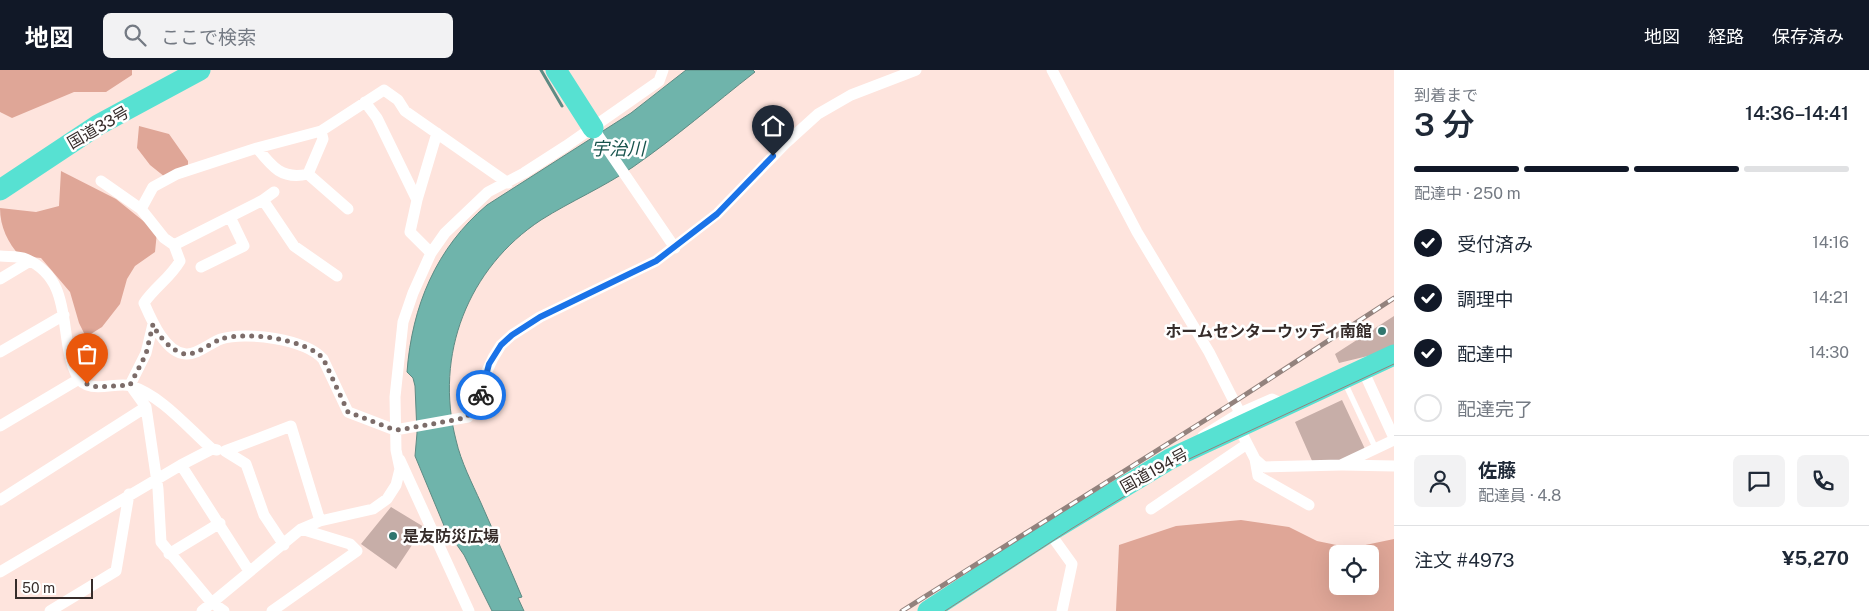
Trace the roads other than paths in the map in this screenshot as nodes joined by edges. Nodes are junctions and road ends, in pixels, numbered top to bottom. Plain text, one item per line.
1 (178, 70) edge
2 (200, 70) edge
3 (556, 70) edge
4 (663, 70) edge
5 (916, 70) edge
6 (1052, 70) edge
7 (365, 102) junction
8 (98, 125) junction
9 (592, 128) junction
10 (321, 131) junction
11 (437, 132) junction
12 (257, 148) junction
13 (308, 174) junction
14 (102, 181) dead end
15 (508, 183) junction
16 (0, 190) edge
17 (274, 192) dead end
18 (263, 200) junction
19 (417, 200) junction
20 (141, 209) junction
21 (348, 209) dead end
22 (230, 217) junction
23 (174, 245) junction
24 (675, 248) junction
25 (431, 253) junction
26 (0, 256) edge
27 (30, 261) junction
28 (201, 268) dead end
29 (337, 276) dead end
30 (0, 279) edge
31 (64, 315) junction
32 (153, 324) junction
33 (0, 352) edge
34 (1394, 355) edge
35 (1353, 375) junction
36 (79, 379) junction
37 (130, 385) junction
38 (146, 407) junction
39 (0, 426) edge
40 (1242, 428) junction
41 (400, 429) junction
42 (1394, 439) edge
43 (212, 449) junction
44 (1376, 449) junction
45 (396, 450) junction
46 (225, 451) junction
47 (1255, 459) junction
48 (181, 465) junction
49 (1341, 465) junction
50 (1394, 466) edge
51 (156, 478) junction
52 (129, 494) junction
53 (0, 500) edge
54 (1309, 505) dead end
55 (1151, 509) dead end
56 (320, 520) junction
57 (220, 523) junction
58 (301, 529) junction
59 (1049, 532) junction
60 (284, 545) junction
61 (169, 554) junction
62 (249, 571) junction
63 (0, 572) edge
64 (211, 602) junction
65 (50, 611) edge
66 (202, 611) edge
67 (224, 611) edge
68 (272, 611) edge
69 (470, 611) edge
70 (928, 611) edge
71 (1062, 611) edge

1 - 8 highway
2 - 8 highway, 国道33号
3 - 9 highway
4 - 9 street
5 - 24 street
6 - 40 street
7 - 10 street
7 - 11 street
7 - 19 street
8 - 16 highway, 国道33号
9 - 15 street
9 - 24 street
10 - 12 street
10 - 13 street
11 - 15 street
11 - 19 street
12 - 13 street
12 - 20 street
13 - 21 street
14 - 20 street
15 - 25 street
17 - 18 street
18 - 22 street
18 - 29 street
19 - 25 street
20 - 23 street
22 - 23 street
22 - 28 street
23 - 32 street
24 - 41 street
25 - 41 street
26 - 27 street
27 - 30 street
27 - 31 street
31 - 33 street
31 - 36 street
32 - 37 street
32 - 41 street
34 - 35 highway, 国道194号
35 - 40 highway, 国道194号
35 - 42 street
35 - 44 lane
36 - 37 street
36 - 39 street
37 - 38 street
37 - 43 street
38 - 51 street
38 - 53 street
40 - 47 street
40 - 55 street
40 - 59 highway, 国道194号
41 - 45 street
42 - 44 street
43 - 46 street
43 - 48 street
44 - 49 street
45 - 56 street
45 - 69 street
46 - 56 street
46 - 60 street
47 - 49 street
47 - 54 street
48 - 51 street
48 - 57 street
49 - 50 street
51 - 52 street
51 - 61 street
52 - 63 street
52 - 65 street
56 - 58 street
57 - 61 street
57 - 62 street
58 - 60 street
58 - 68 street
59 - 70 highway, 国道194号
59 - 71 street
60 - 62 street
61 - 64 street
62 - 64 street
64 - 66 street
64 - 67 street

